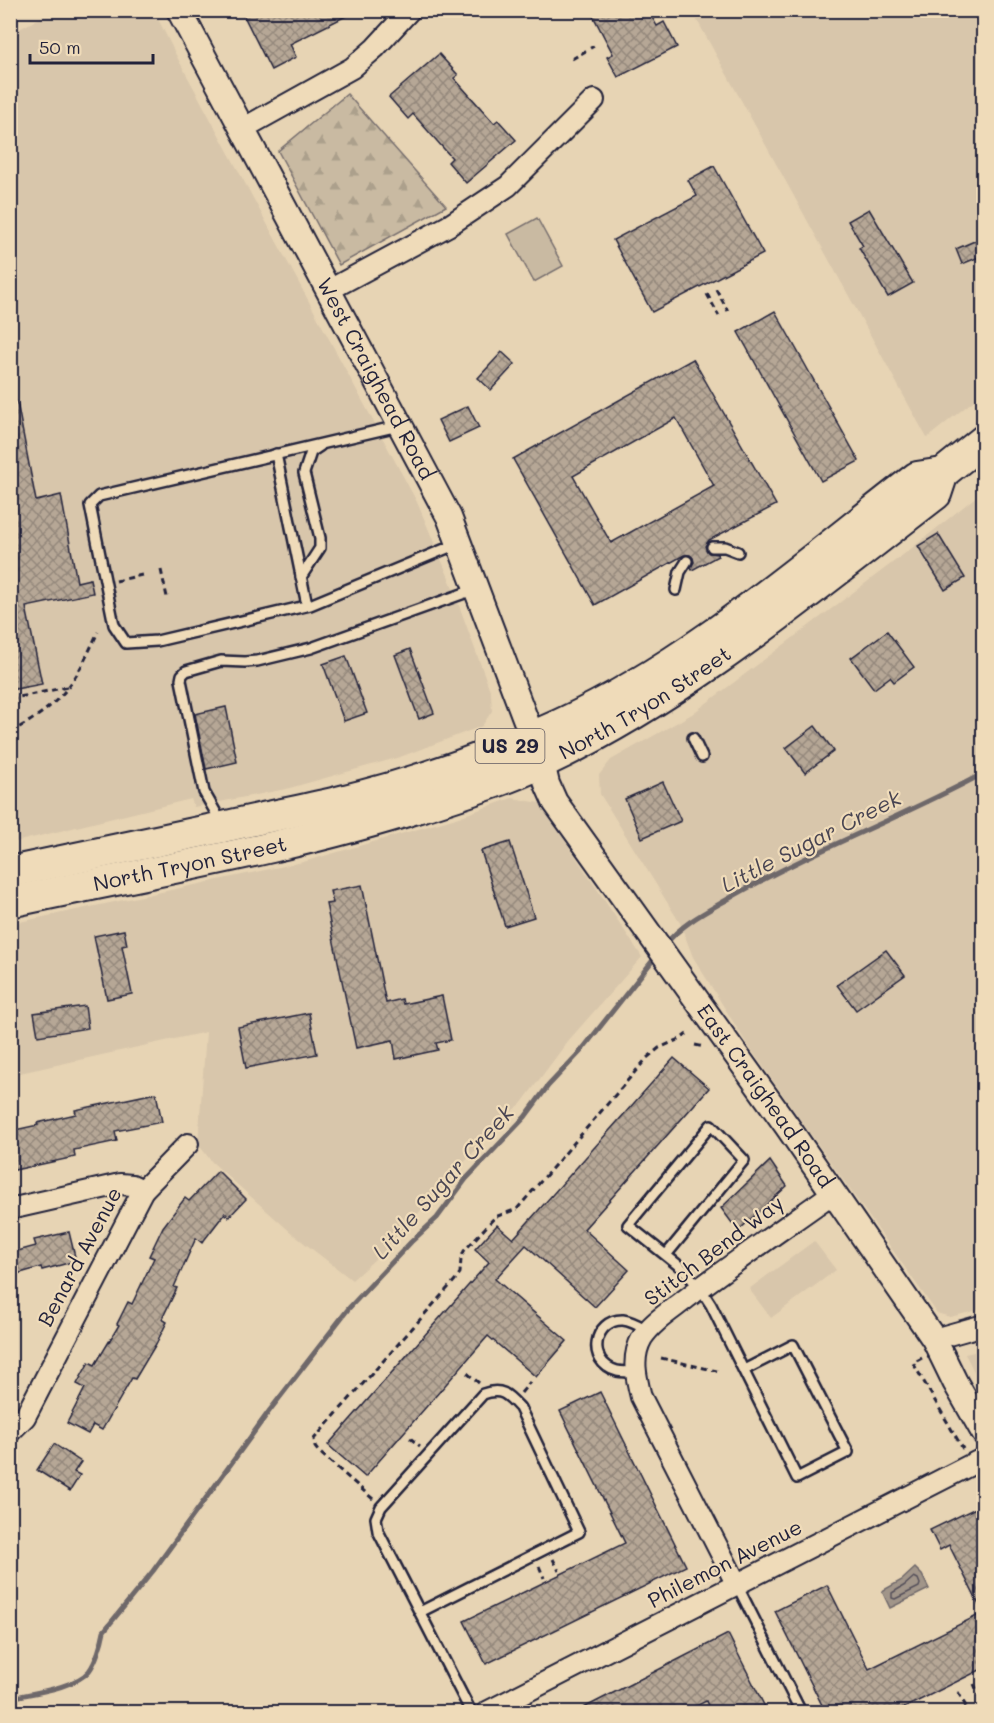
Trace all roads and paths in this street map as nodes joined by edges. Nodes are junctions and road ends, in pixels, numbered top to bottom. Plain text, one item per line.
1 (179, 10) edge
2 (410, 10) edge
3 (594, 46) dead end
4 (572, 59) dead end
5 (594, 100) dead end
6 (242, 129) junction
7 (716, 288) dead end
8 (329, 290) junction
9 (706, 294) dead end
10 (728, 311) dead end
11 (719, 316) dead end
12 (400, 425) junction
13 (984, 440) edge
14 (327, 442) junction
15 (276, 454) junction
16 (459, 544) junction
17 (712, 546) dead end
18 (738, 552) dead end
19 (687, 561) dead end
20 (161, 570) dead end
21 (301, 577) junction
22 (476, 590) junction
23 (676, 590) dead end
24 (166, 597) dead end
25 (307, 605) junction
26 (98, 633) dead end
27 (69, 687) junction
28 (10, 699) edge
29 (10, 732) edge
30 (693, 738) dead end
31 (537, 750) junction
32 (702, 757) dead end
33 (219, 827) junction
34 (10, 872) edge
35 (10, 902) edge
36 (687, 1034) dead end
37 (695, 1045) dead end
38 (710, 1047) dead end
39 (188, 1144) dead end
40 (143, 1190) junction
41 (833, 1193) junction
42 (10, 1209) edge
43 (666, 1255) junction
44 (700, 1288) junction
45 (984, 1325) edge
46 (649, 1331) junction
47 (934, 1339) junction
48 (661, 1358) dead end
49 (913, 1363) dead end
50 (744, 1370) junction
51 (717, 1371) dead end
52 (636, 1372) junction
53 (10, 1432) edge
54 (984, 1433) edge
55 (961, 1445) dead end
56 (984, 1458) edge
57 (377, 1503) dead end
58 (737, 1585) junction
59 (420, 1612) junction
60 (974, 1684) dead end
61 (958, 1692) dead end
62 (471, 1713) edge
63 (487, 1713) edge
64 (801, 1713) edge
65 (969, 1713) edge
66 (979, 1713) edge

1 - 6 street, West Craighead Road
2 - 6 street
3 - 4 path
5 - 8 street
6 - 8 street, West Craighead Road
7 - 10 path
8 - 12 street, West Craighead Road
9 - 11 path
12 - 14 lane
12 - 16 street, West Craighead Road
13 - 31 main road, North Tryon Street / US 29
14 - 15 lane
14 - 21 lane
15 - 21 lane
15 - 25 lane
16 - 22 street, West Craighead Road
16 - 25 lane
17 - 18 lane
19 - 23 lane
20 - 24 path
21 - 25 lane
22 - 31 street, West Craighead Road
22 - 33 lane
26 - 27 path
27 - 28 path
27 - 29 path
30 - 32 lane
31 - 33 main road, North Tryon Street / US 29
31 - 35 main road, North Tryon Street / US 29
31 - 41 street, East Craighead Road
33 - 34 main road, North Tryon Street / US 29
36 - 57 path
37 - 38 path
39 - 40 street, Benard Avenue
40 - 42 street
40 - 53 street, Benard Avenue
41 - 44 street, Stitch Bend Way
41 - 47 street, East Craighead Road
43 - 43 lane
43 - 44 lane
44 - 46 street, Stitch Bend Way
44 - 50 lane
45 - 47 street
46 - 52 street, Stitch Bend Way
46 - 52 lane
47 - 54 street, East Craighead Road
48 - 51 path
49 - 55 path
50 - 50 lane
52 - 58 street, Stitch Bend Way
56 - 58 street, Philemon Avenue
58 - 63 street, Philemon Avenue
58 - 64 lane
59 - 59 lane
59 - 62 lane
60 - 66 path
61 - 65 path

